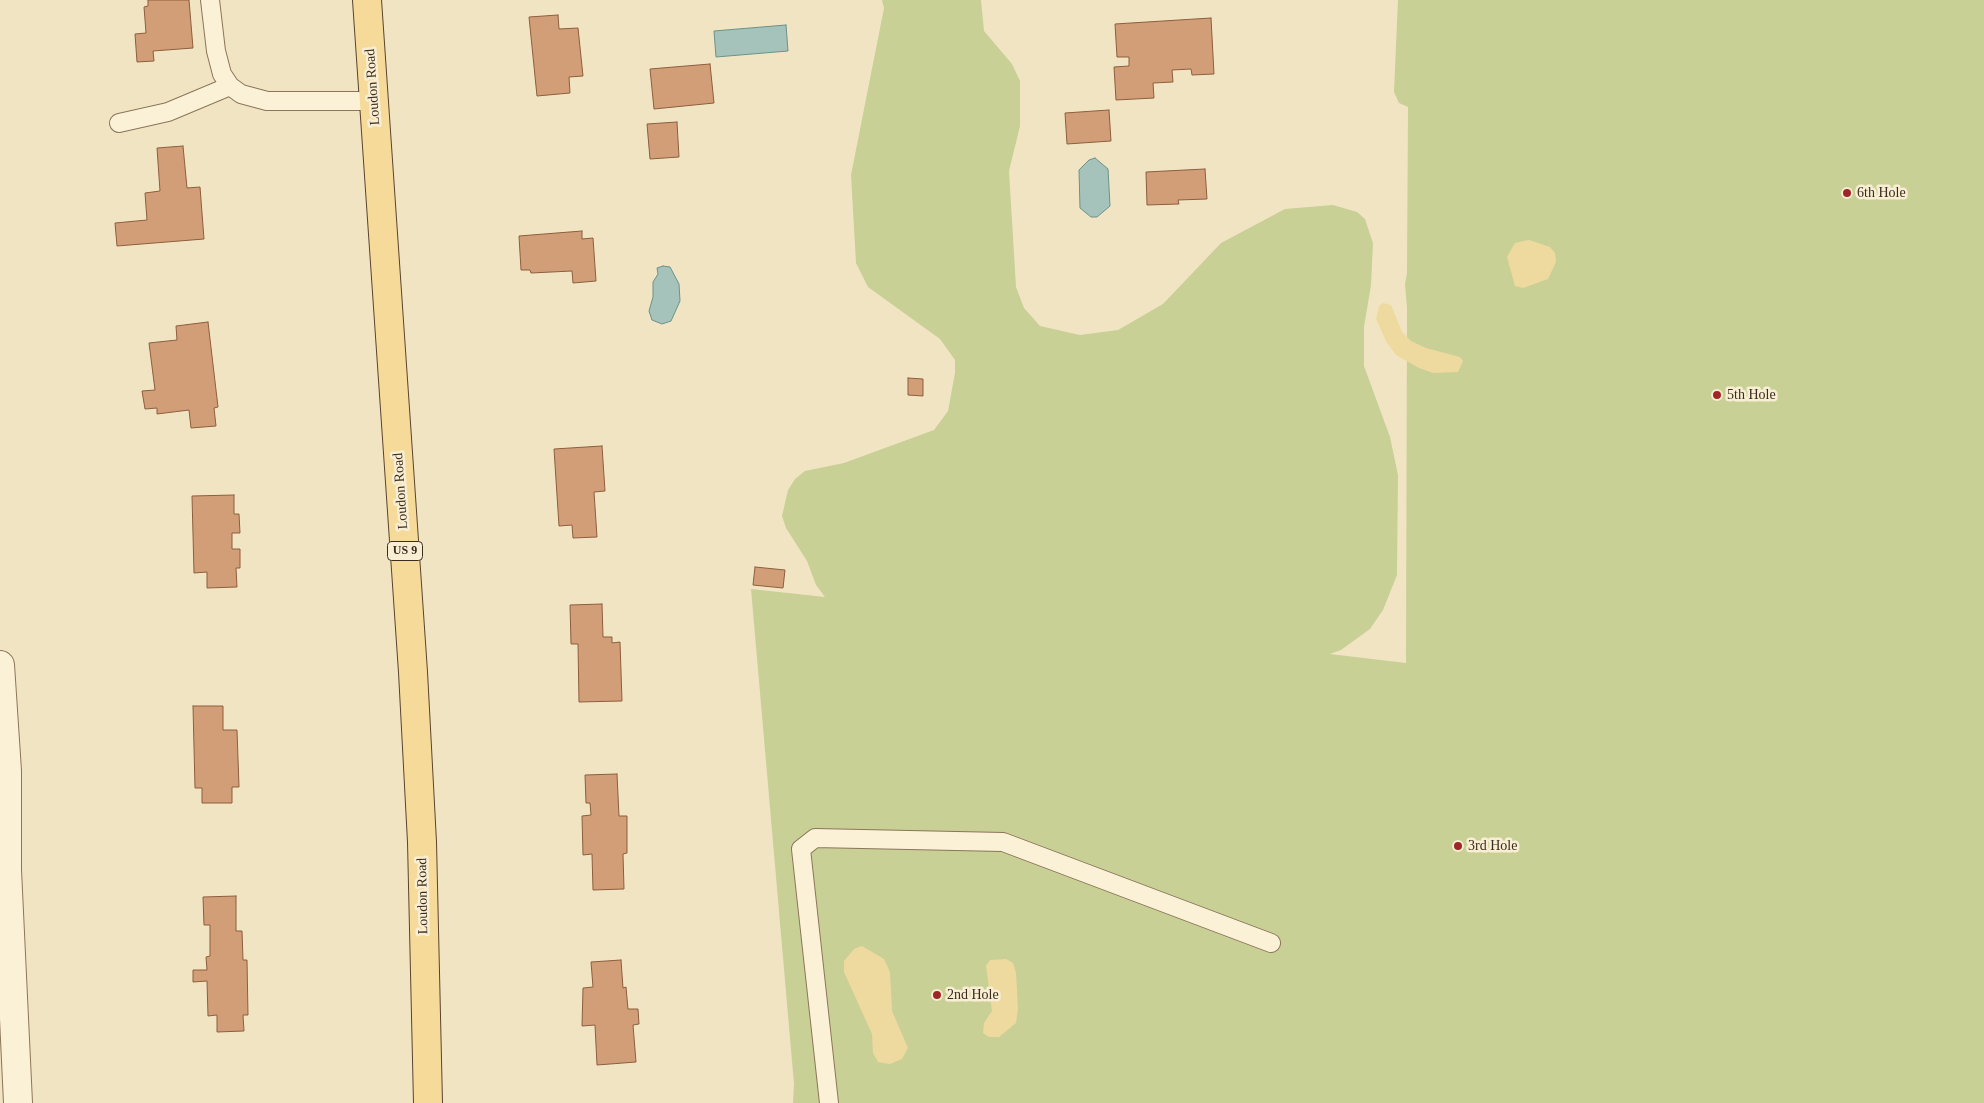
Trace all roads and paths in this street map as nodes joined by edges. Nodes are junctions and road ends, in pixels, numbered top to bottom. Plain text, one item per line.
1 (210, 0) edge
2 (367, 0) edge
3 (230, 86) junction
4 (374, 101) junction
5 (119, 124) dead end
6 (0, 665) edge
7 (4, 878) edge
8 (1271, 943) dead end
9 (18, 1103) edge
10 (428, 1103) edge
11 (829, 1103) edge

1 - 3 lane
2 - 4 main road, Loudon Road / US 9
3 - 4 lane
3 - 5 lane
4 - 10 main road, Loudon Road / US 9
6 - 7 street
7 - 9 street
8 - 11 lane

